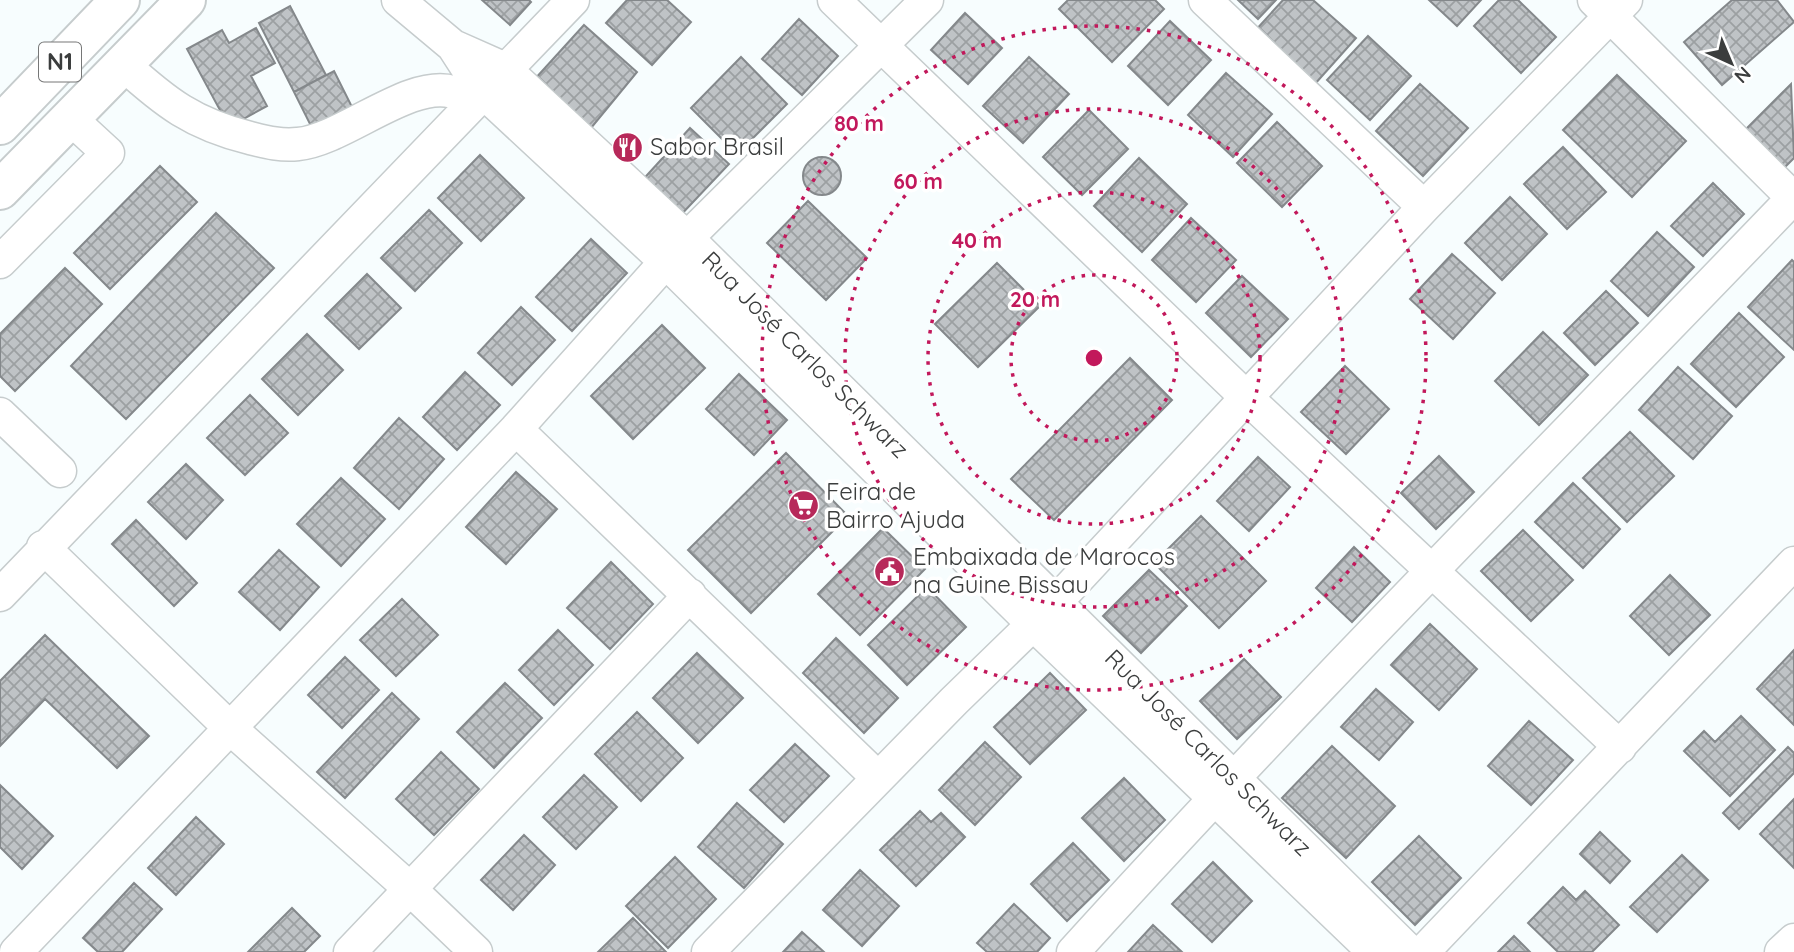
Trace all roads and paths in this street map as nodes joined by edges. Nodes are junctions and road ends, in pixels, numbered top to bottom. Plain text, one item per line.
1 (120, 0) edge
2 (186, 0) edge
3 (398, 0) edge
4 (573, 0) edge
5 (834, 0) edge
6 (927, 0) edge
7 (1205, 0) edge
8 (1610, 5) edge
9 (453, 46) junction
10 (883, 46) junction
11 (123, 64) junction
12 (505, 69) junction
13 (476, 97) junction
14 (70, 118) junction
15 (0, 125) edge
16 (0, 190) edge
17 (1794, 198) edge
18 (1424, 207) junction
19 (687, 238) junction
20 (0, 262) edge
21 (666, 262) junction
22 (1247, 398) junction
23 (0, 414) edge
24 (516, 429) junction
25 (60, 471) dead end
26 (43, 548) junction
27 (1794, 564) edge
28 (1430, 569) junction
29 (0, 595) edge
30 (690, 595) junction
31 (1056, 602) junction
32 (1033, 624) junction
33 (230, 728) junction
34 (1620, 747) junction
35 (878, 778) junction
36 (1224, 788) junction
37 (409, 887) junction
38 (1794, 940) edge
39 (16, 952) edge
40 (350, 952) edge
41 (476, 952) edge
42 (709, 952) edge
43 (1073, 952) edge
44 (1374, 952) edge
45 (1410, 952) edge
46 (1423, 952) edge
47 (1781, 952) edge

1 - 15 main road, N1
2 - 11 main road, N1
3 - 9 street, Rua José Carlos Schwarz
4 - 12 street
5 - 10 street
6 - 10 street
7 - 18 street
8 - 17 street
8 - 18 street
9 - 12 street, Rua José Carlos Schwarz
9 - 13 street, Rua José Carlos Schwarz
10 - 19 street
10 - 22 street
11 - 13 street
11 - 14 main road, N1
12 - 13 street
12 - 19 street, Rua José Carlos Schwarz
13 - 21 street, Rua José Carlos Schwarz
13 - 26 street
14 - 16 main road, N1
14 - 20 street
17 - 28 street
18 - 22 street
19 - 21 street
19 - 31 street, Rua José Carlos Schwarz
21 - 24 street
21 - 32 street, Rua José Carlos Schwarz
22 - 28 street
22 - 31 street
23 - 25 street
24 - 30 street
24 - 33 street
26 - 29 street
26 - 33 street
27 - 34 street
28 - 34 street
28 - 36 street
30 - 35 street
30 - 37 street
31 - 32 street
31 - 36 street, Rua José Carlos Schwarz
32 - 35 street
32 - 36 street, Rua José Carlos Schwarz
33 - 37 street
33 - 39 street
34 - 46 street
35 - 42 street
36 - 43 street
36 - 44 street, Rua José Carlos Schwarz
36 - 45 street, Rua José Carlos Schwarz
37 - 40 street
37 - 41 street
38 - 47 street

